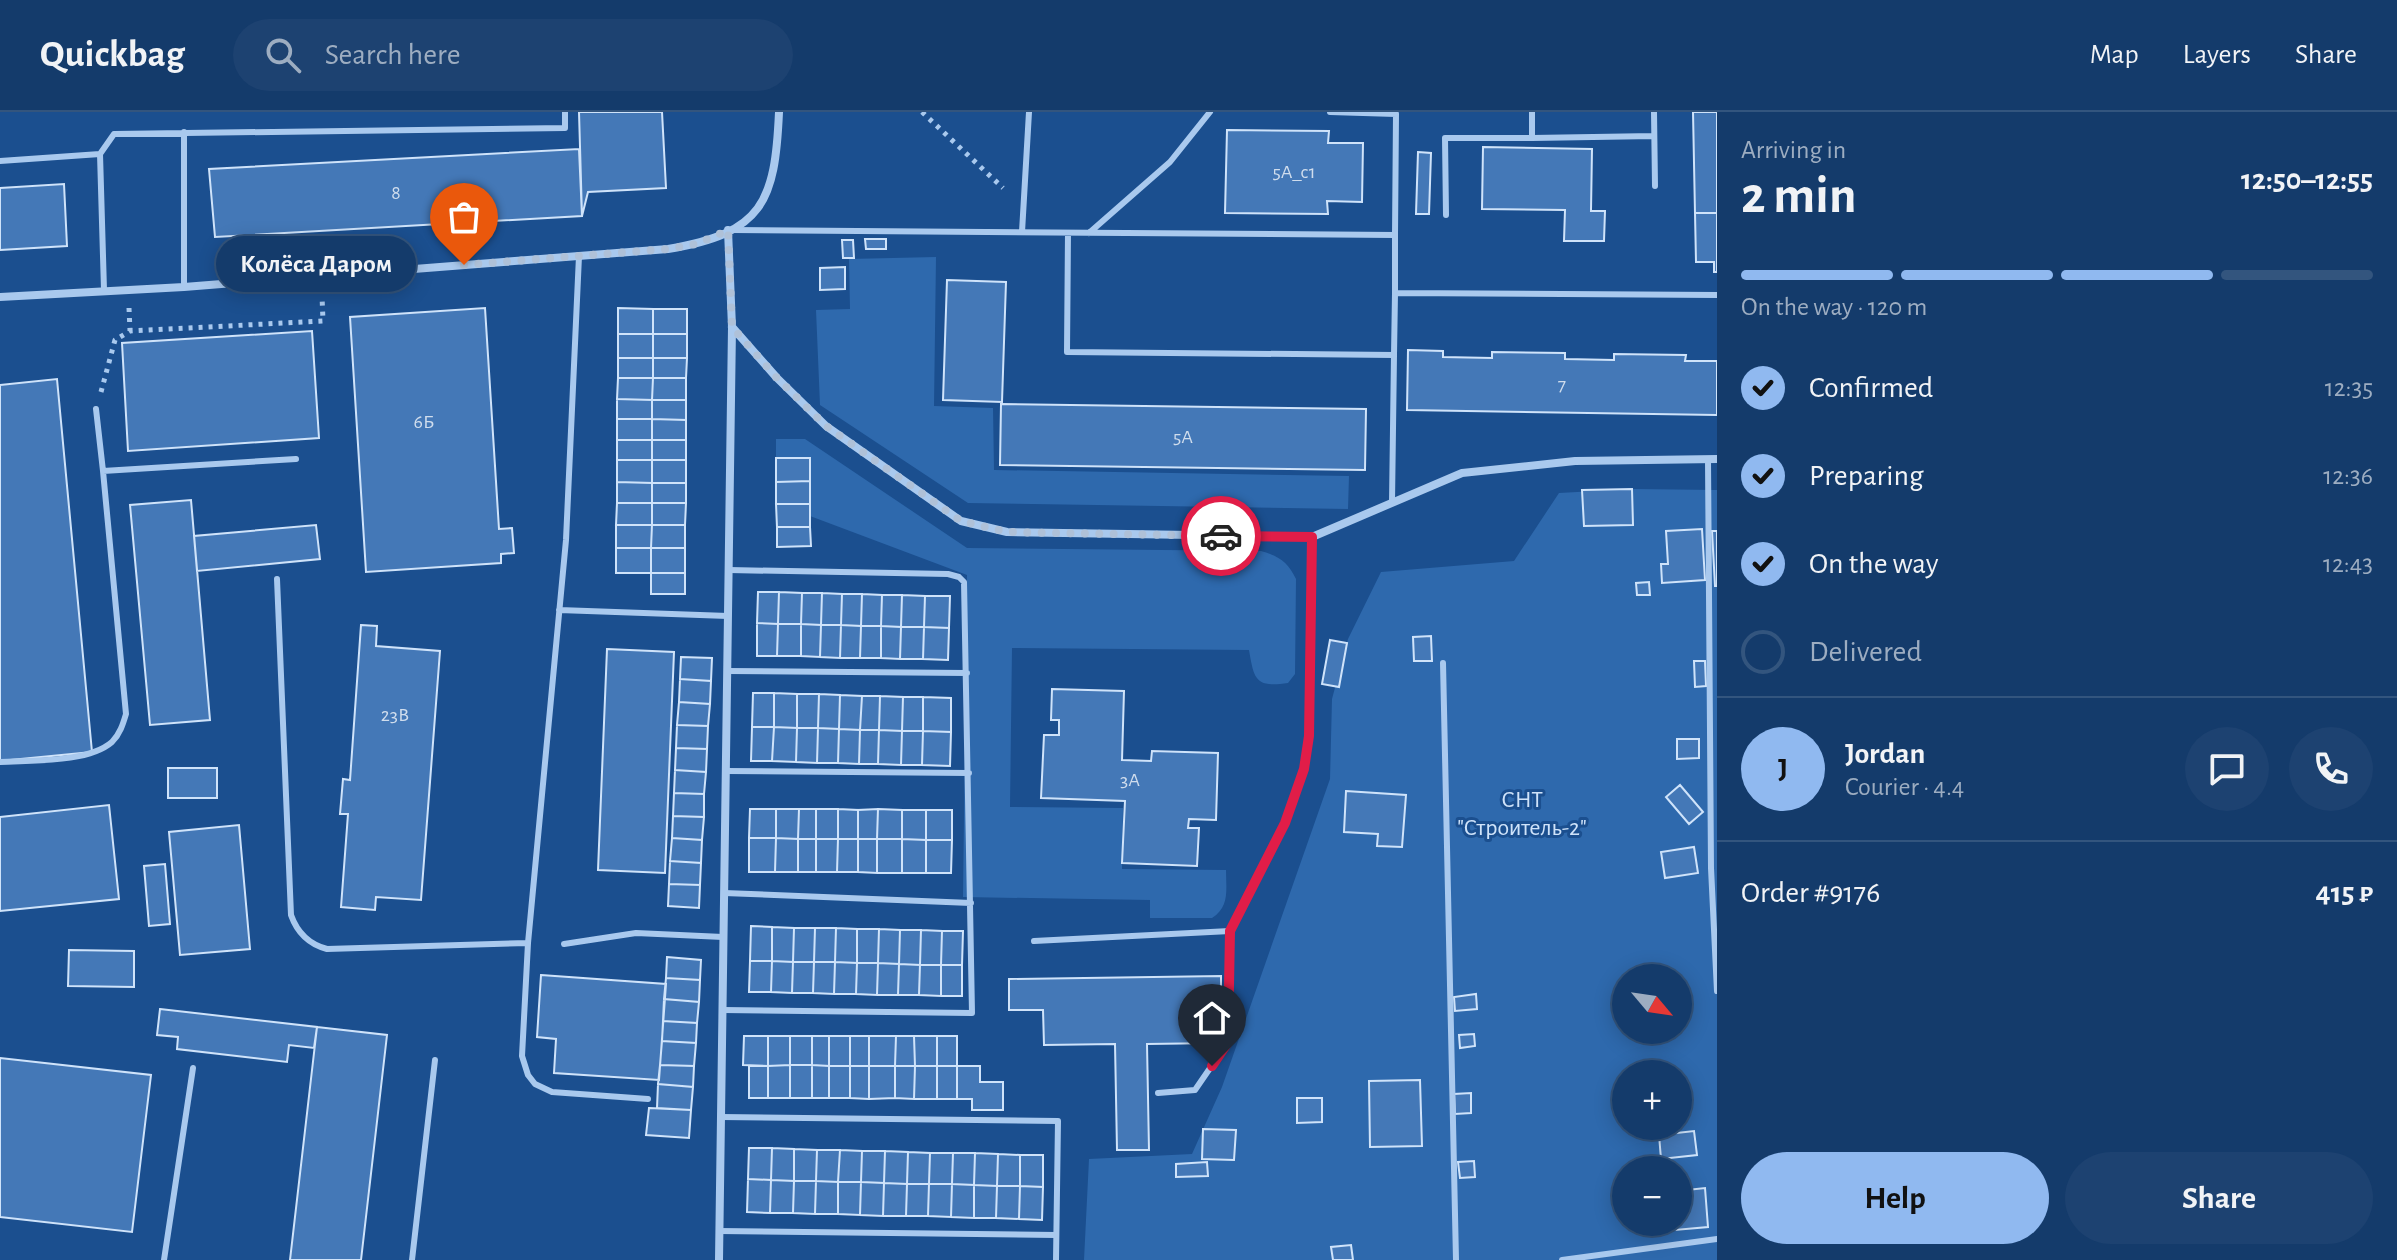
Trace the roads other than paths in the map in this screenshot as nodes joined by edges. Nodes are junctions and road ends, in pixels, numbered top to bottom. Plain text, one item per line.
1 (565, 112) edge
2 (779, 112) edge
3 (1029, 112) edge
4 (1210, 112) edge
5 (1330, 112) edge
6 (1532, 112) edge
7 (1654, 112) edge
8 (184, 132) junction
9 (1654, 136) junction
10 (1532, 138) junction
11 (100, 154) junction
12 (0, 161) edge
13 (1655, 186) dead end
14 (1446, 215) dead end
15 (728, 230) junction
16 (1022, 232) junction
17 (1068, 233) junction
18 (1089, 233) junction
19 (1395, 235) junction
20 (579, 256) junction
21 (184, 287) junction
22 (104, 290) junction
23 (1395, 293) junction
24 (1717, 295) edge
25 (0, 297) edge
26 (732, 327) junction
27 (1394, 355) junction
28 (96, 409) road end
29 (296, 459) dead end
30 (1713, 459) edge
31 (103, 471) junction
32 (1392, 502) junction
33 (1312, 537) junction
34 (729, 570) junction
35 (277, 579) dead end
36 (559, 610) junction
37 (728, 616) junction
38 (1443, 663) dead end
39 (727, 671) junction
40 (967, 673) junction
41 (0, 762) edge
42 (726, 771) junction
43 (969, 773) junction
44 (724, 893) junction
45 (971, 903) junction
46 (1230, 931) junction
47 (723, 937) junction
48 (1034, 941) dead end
49 (528, 943) junction
50 (564, 944) dead end
51 (1717, 991) edge
52 (723, 1010) junction
53 (435, 1060) dead end
54 (193, 1068) dead end
55 (1158, 1093) dead end
56 (648, 1099) dead end
57 (721, 1117) junction
58 (719, 1231) junction
59 (1056, 1235) junction
60 (1717, 1239) edge
61 (164, 1260) edge
62 (412, 1260) edge
63 (719, 1260) edge
64 (1056, 1260) edge
65 (1456, 1260) edge
66 (1562, 1260) edge

1 - 8 lane
2 - 15 street
3 - 16 lane
4 - 18 lane
5 - 19 lane
6 - 10 lane
7 - 9 lane
8 - 11 lane
8 - 21 lane
9 - 10 lane
9 - 13 lane
10 - 14 lane
11 - 12 lane
11 - 22 lane
15 - 16 lane
15 - 20 street
15 - 26 street
16 - 17 lane
17 - 18 lane
17 - 27 lane
18 - 19 lane
19 - 23 lane
20 - 21 street
20 - 36 lane
21 - 22 street
22 - 25 street
23 - 24 lane
23 - 27 lane
26 - 33 street
26 - 34 street
27 - 32 lane
28 - 31 lane
29 - 31 lane
30 - 32 street
30 - 51 lane
31 - 41 lane
32 - 33 street
33 - 46 lane
34 - 37 street
34 - 40 lane
35 - 49 lane
36 - 37 lane
36 - 49 lane
37 - 39 street
38 - 65 lane
39 - 40 lane
39 - 42 street
40 - 43 lane
42 - 43 lane
42 - 44 street
43 - 45 lane
44 - 45 lane
44 - 47 street
45 - 52 lane
46 - 48 lane
46 - 55 lane
47 - 50 lane
47 - 52 street
49 - 56 lane
52 - 57 street
53 - 62 lane
54 - 61 lane
57 - 58 street
57 - 59 lane
58 - 59 lane
58 - 63 street
59 - 64 lane
60 - 66 lane

